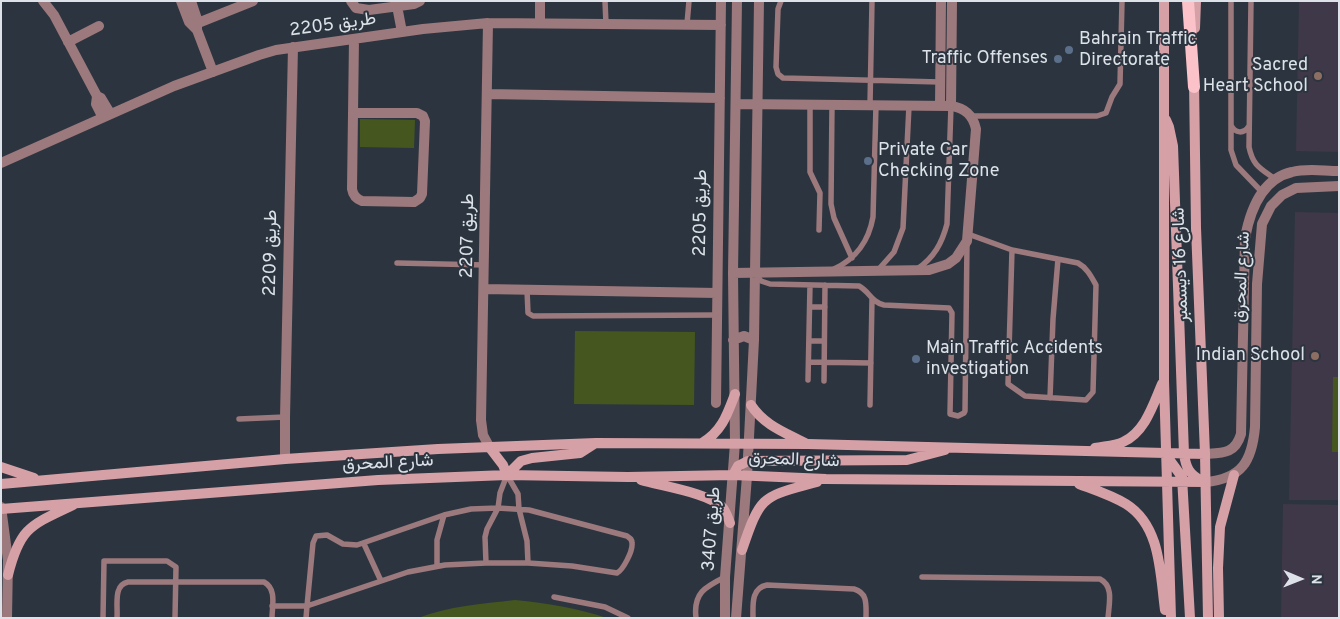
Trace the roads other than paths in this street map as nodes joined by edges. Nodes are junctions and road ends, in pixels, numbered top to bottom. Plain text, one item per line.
1 (43, 1) edge
2 (181, 1) edge
3 (191, 1) edge
4 (252, 1) edge
5 (351, 1) edge
6 (420, 1) edge
7 (540, 1) edge
8 (605, 1) edge
9 (689, 1) edge
10 (721, 1) edge
11 (737, 1) edge
12 (759, 1) edge
13 (780, 1) edge
14 (872, 1) edge
15 (941, 1) edge
16 (952, 1) edge
17 (1122, 1) edge
18 (1164, 1) edge
19 (1188, 1) edge
20 (1196, 1) edge
21 (1231, 1) edge
22 (1251, 1) edge
23 (397, 6) junction
24 (488, 23) junction
25 (540, 23) junction
26 (606, 24) junction
27 (687, 24) junction
28 (721, 25) junction
29 (99, 26) dead end
30 (198, 26) junction
31 (402, 32) junction
32 (946, 36) junction
33 (354, 39) junction
34 (68, 42) junction
35 (293, 47) junction
36 (213, 72) junction
37 (871, 80) junction
38 (940, 82) junction
39 (1194, 87) junction
40 (487, 94) junction
41 (720, 98) junction
42 (736, 104) junction
43 (757, 104) junction
44 (810, 104) junction
45 (832, 105) junction
46 (873, 105) junction
47 (909, 106) junction
48 (945, 106) junction
49 (353, 113) junction
50 (1164, 113) junction
51 (106, 115) junction
52 (971, 116) junction
53 (1231, 125) junction
54 (1249, 126) junction
55 (1, 163) edge
56 (1339, 171) edge
57 (1276, 178) junction
58 (1339, 186) edge
59 (1261, 191) junction
60 (819, 230) dead end
61 (968, 238) junction
62 (1012, 250) junction
63 (852, 258) junction
64 (1058, 259) junction
65 (397, 263) dead end
66 (485, 265) junction
67 (877, 271) junction
68 (915, 271) junction
69 (828, 272) junction
70 (733, 273) junction
71 (756, 273) junction
72 (810, 284) junction
73 (825, 285) junction
74 (484, 289) junction
75 (527, 290) junction
76 (717, 293) junction
77 (872, 299) junction
78 (810, 307) junction
79 (825, 307) junction
80 (717, 315) junction
81 (733, 340) junction
82 (754, 340) junction
83 (809, 341) junction
84 (824, 341) junction
85 (809, 362) junction
86 (824, 363) junction
87 (871, 363) junction
88 (808, 380) dead end
89 (1164, 380) junction
90 (824, 381) dead end
91 (735, 394) junction
92 (1050, 398) junction
93 (716, 403) dead end
94 (751, 405) junction
95 (870, 405) dead end
96 (285, 417) junction
97 (239, 419) dead end
98 (596, 443) junction
99 (700, 443) junction
100 (735, 443) junction
101 (749, 444) junction
102 (808, 444) junction
103 (955, 447) junction
104 (490, 448) junction
105 (1072, 452) junction
106 (1184, 454) junction
107 (1205, 454) junction
108 (1166, 455) junction
109 (285, 459) junction
110 (748, 461) junction
111 (1, 468) edge
112 (508, 475) junction
113 (1234, 475) junction
114 (733, 476) junction
115 (747, 476) junction
116 (628, 477) junction
117 (826, 479) junction
118 (43, 480) junction
119 (1166, 481) junction
120 (1074, 482) junction
121 (1183, 482) junction
122 (1205, 482) junction
123 (1, 484) edge
124 (78, 503) junction
125 (1, 508) edge
126 (498, 508) junction
127 (519, 508) junction
128 (444, 515) junction
129 (730, 523) junction
130 (364, 544) junction
131 (742, 550) junction
132 (486, 562) junction
133 (528, 563) junction
134 (437, 566) junction
135 (8, 575) junction
136 (725, 577) junction
137 (922, 577) dead end
138 (381, 581) junction
139 (176, 582) junction
140 (554, 597) dead end
141 (307, 606) junction
142 (272, 608) junction
143 (7, 618) edge
144 (103, 618) edge
145 (118, 618) edge
146 (175, 618) edge
147 (272, 618) edge
148 (306, 618) edge
149 (628, 618) edge
150 (696, 618) edge
151 (725, 618) edge
152 (736, 618) edge
153 (753, 618) edge
154 (866, 618) edge
155 (1108, 618) edge
156 (1166, 618) edge
157 (1171, 618) edge
158 (1190, 618) edge
159 (1208, 618) edge
160 (1219, 618) edge

1 - 34 street
2 - 30 street
3 - 30 street
4 - 30 street
5 - 23 street
6 - 23 street
7 - 25 street
8 - 26 lane
9 - 27 lane
10 - 28 street, طريق 2205
11 - 42 street, طريق 3407
12 - 43 street, طريق 3407
13 - 37 lane
14 - 37 lane
15 - 32 street
16 - 32 street
17 - 52 lane
18 - 50 main road, شارع 16 ديسمبر
19 - 39 main road
20 - 39 main road, شارع 16 ديسمبر
21 - 53 lane
22 - 54 lane
23 - 31 street
24 - 25 street, طريق 2205
24 - 31 street, طريق 2205
24 - 40 street, طريق 2207
25 - 26 street, طريق 2205
26 - 27 street, طريق 2205
27 - 28 street, طريق 2205
28 - 41 street, طريق 2205
29 - 34 street
30 - 36 street
31 - 33 street, طريق 2205
32 - 38 street
32 - 48 street
33 - 35 street, طريق 2205
33 - 49 street
34 - 51 street
35 - 36 street, طريق 2205
35 - 96 street, طريق 2209
36 - 51 street, طريق 2205
37 - 38 lane
37 - 46 lane
38 - 48 street
39 - 107 main road, شارع 16 ديسمبر
40 - 41 street
40 - 66 street, طريق 2207
41 - 76 street, طريق 2205
42 - 43 street
42 - 70 street, طريق 3407
43 - 44 street
43 - 71 street, طريق 3407
44 - 45 street
44 - 60 lane
45 - 46 street
45 - 63 lane
46 - 47 street
46 - 63 lane
47 - 48 street
47 - 67 lane
48 - 52 street
48 - 68 lane
49 - 49 street
50 - 89 main road, شارع 16 ديسمبر
50 - 106 main road
51 - 55 street, طريق 2205
52 - 61 street
53 - 54 lane
53 - 59 lane
54 - 57 lane
56 - 57 street, شارع المحرق
57 - 59 street, شارع المحرق
58 - 113 street, شارع المحرق
59 - 107 street, شارع المحرق
61 - 62 lane
61 - 68 street
61 - 77 lane
62 - 64 lane
62 - 92 lane
63 - 69 lane
64 - 92 lane
64 - 92 lane
65 - 66 lane
66 - 74 street, طريق 2207
67 - 68 street
67 - 69 street
69 - 71 street
70 - 71 street
70 - 81 street, طريق 3407
71 - 72 lane
71 - 82 street, طريق 3407
72 - 73 lane
72 - 78 lane
73 - 77 lane
73 - 79 lane
74 - 75 street
74 - 104 street, طريق 2207
75 - 76 street
75 - 80 lane
76 - 80 street, طريق 2205
77 - 87 lane
78 - 79 lane
78 - 83 lane
79 - 84 lane
80 - 93 street, طريق 2205
81 - 82 street
81 - 91 street, طريق 3407
82 - 94 street, طريق 3407
83 - 84 lane
83 - 85 lane
84 - 86 lane
85 - 86 lane
85 - 88 lane
86 - 87 lane
86 - 90 lane
87 - 95 lane
89 - 105 main road
89 - 108 main road, شارع 16 ديسمبر
91 - 99 main road
91 - 100 street, طريق 3407
94 - 101 street, طريق 3407
94 - 102 main road
96 - 97 lane
96 - 109 street, طريق 2209
98 - 99 main road, شارع المحرق
98 - 104 main road, شارع المحرق
98 - 112 main road
99 - 100 main road, شارع المحرق
100 - 101 main road, شارع المحرق
100 - 114 street, طريق 3407
101 - 102 main road, شارع المحرق
101 - 110 street, طريق 3407
102 - 103 main road, شارع المحرق
103 - 105 main road, شارع المحرق
103 - 110 main road
104 - 109 main road, شارع المحرق
104 - 112 main road
105 - 108 main road, شارع المحرق
106 - 107 main road, شارع المحرق
106 - 108 main road, شارع المحرق
106 - 122 main road
107 - 122 main road, شارع 16 ديسمبر
108 - 119 main road, شارع 16 ديسمبر
108 - 121 main road
109 - 118 main road, شارع المحرق
110 - 114 main road
110 - 115 street, طريق 3407
111 - 118 main road
112 - 116 main road, شارع المحرق
112 - 124 main road, شارع المحرق
112 - 126 lane
112 - 127 lane
113 - 122 street, شارع المحرق
113 - 160 main road
114 - 115 main road, شارع المحرق
114 - 116 main road, شارع المحرق
114 - 129 street, طريق 3407
115 - 117 main road, شارع المحرق
115 - 131 street, طريق 3407
116 - 129 main road
117 - 120 main road, شارع المحرق
117 - 131 main road
118 - 123 main road, شارع المحرق
119 - 120 main road, شارع المحرق
119 - 121 main road, شارع المحرق
119 - 157 main road, شارع 16 ديسمبر
120 - 156 main road
121 - 122 main road, شارع المحرق
121 - 158 main road
122 - 159 main road, شارع 16 ديسمبر
124 - 125 main road, شارع المحرق
124 - 135 main road
125 - 135 street
126 - 127 lane
126 - 128 lane
126 - 132 lane
127 - 133 lane
127 - 133 lane
128 - 130 lane
128 - 134 lane
129 - 136 street, طريق 3407
130 - 138 lane
130 - 141 lane
131 - 152 street, طريق 3407
132 - 133 lane
132 - 134 lane
134 - 138 lane
135 - 143 street
136 - 150 lane
136 - 151 street, طريق 3407
137 - 155 lane
138 - 141 lane
139 - 142 lane
139 - 144 lane
139 - 145 lane
139 - 146 lane
140 - 149 lane
141 - 142 lane
141 - 148 lane
142 - 147 lane
153 - 154 lane

